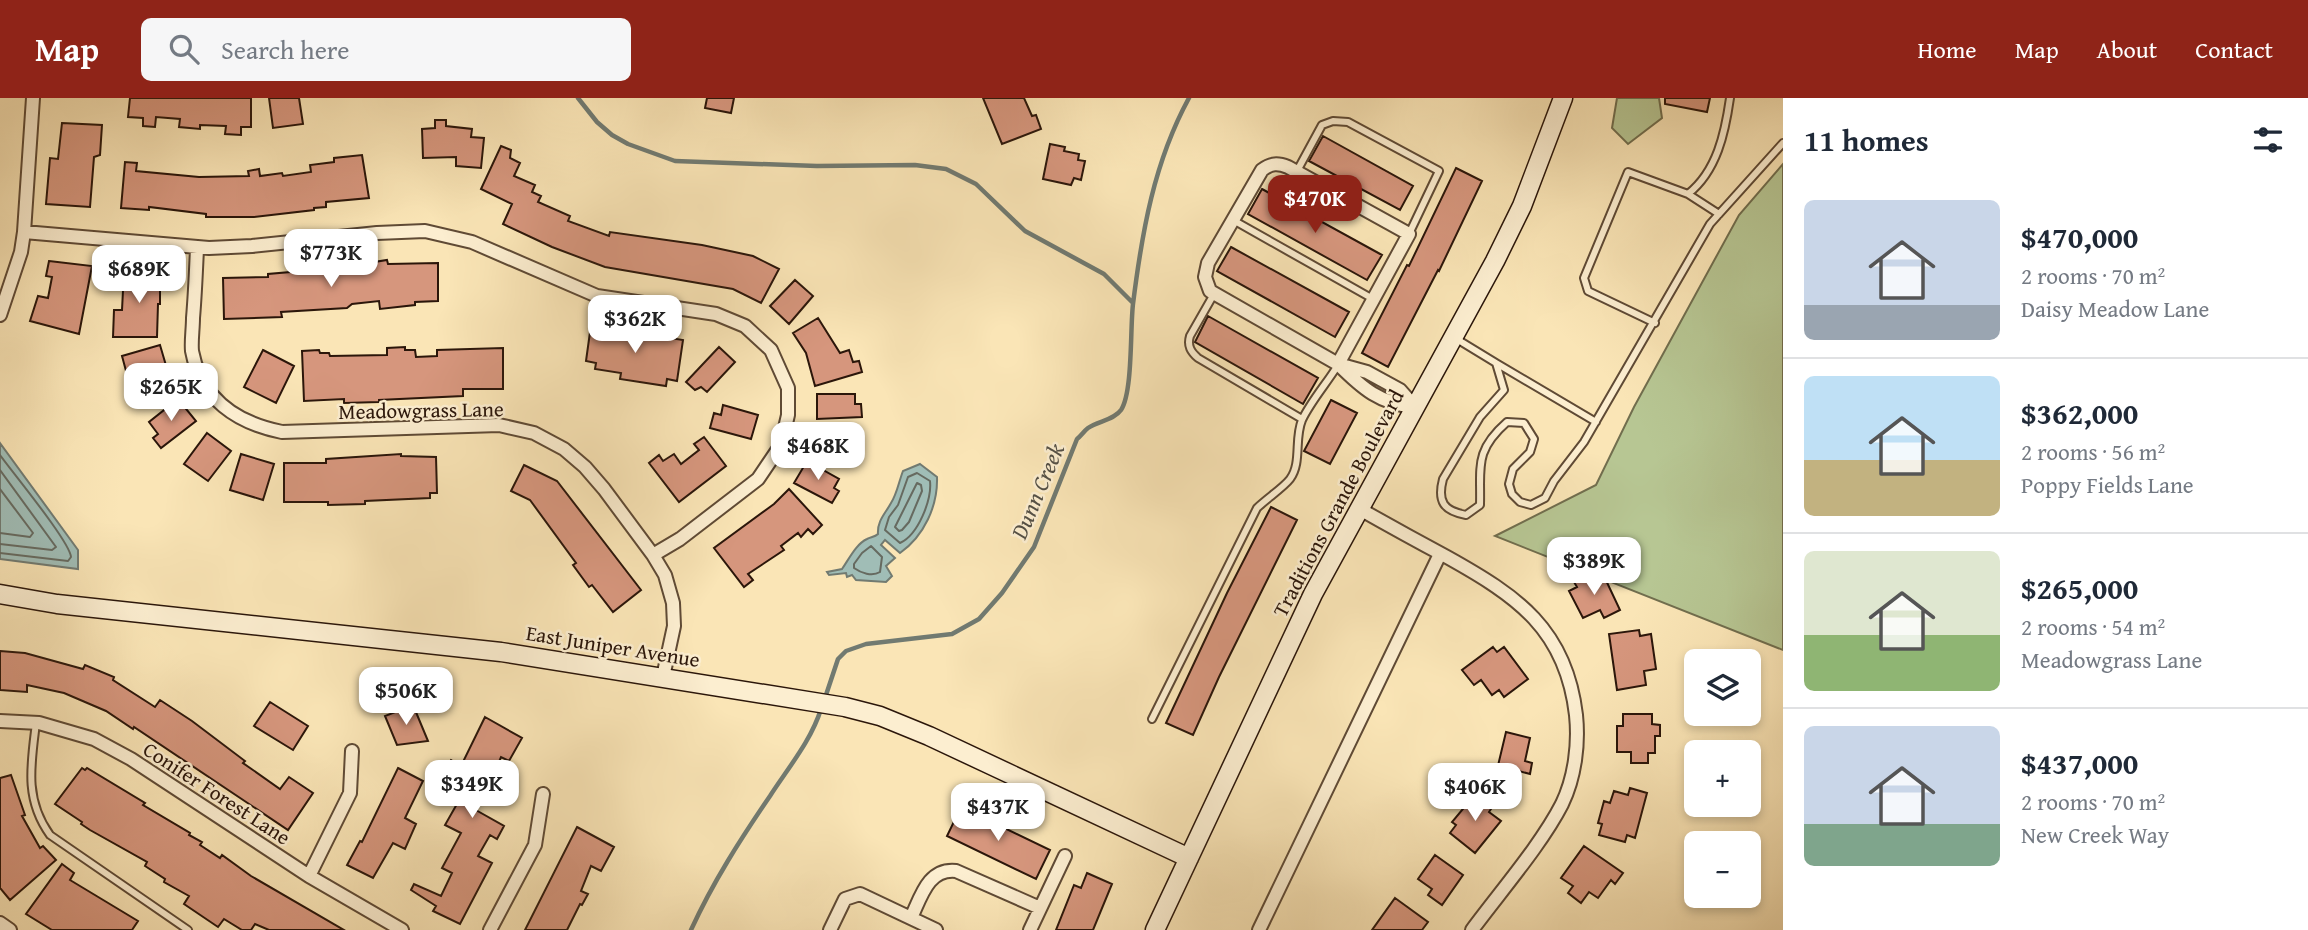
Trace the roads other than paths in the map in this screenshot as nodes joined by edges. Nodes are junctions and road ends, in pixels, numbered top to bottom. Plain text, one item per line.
1 (33, 98) edge
2 (1563, 98) edge
3 (1730, 98) edge
4 (1783, 143) edge
5 (1296, 172) junction
6 (1688, 194) junction
7 (1719, 214) junction
8 (1233, 220) junction
9 (24, 232) junction
10 (1409, 234) junction
11 (197, 248) junction
12 (1214, 294) junction
13 (1373, 299) junction
14 (0, 315) edge
15 (1655, 323) junction
16 (1454, 337) junction
17 (1496, 363) junction
18 (1338, 364) junction
19 (1415, 407) junction
20 (1303, 419) junction
21 (1596, 422) junction
22 (1358, 508) junction
23 (1440, 554) junction
24 (653, 555) junction
25 (0, 594) edge
26 (663, 677) junction
27 (1152, 719) dead end
28 (0, 721) edge
29 (36, 723) junction
30 (352, 751) dead end
31 (543, 794) dead end
32 (1065, 856) dead end
33 (1189, 858) junction
34 (309, 876) junction
35 (1040, 908) junction
36 (911, 918) junction
37 (0, 923) edge
38 (10, 930) edge
39 (188, 930) edge
40 (402, 930) edge
41 (490, 930) edge
42 (830, 930) edge
43 (936, 930) edge
44 (1030, 930) edge
45 (1155, 930) edge
46 (1259, 930) edge
47 (1472, 930) edge

1 - 9 street
2 - 16 street, Traditions Grande Boulevard
3 - 6 lane
4 - 7 lane
5 - 8 street
5 - 10 street
5 - 10 lane
6 - 7 lane
6 - 15 lane
7 - 15 lane
8 - 12 street
8 - 13 lane
9 - 11 street
9 - 14 street
10 - 13 street
11 - 24 street, Meadowgrass Lane
11 - 24 street
12 - 18 street
12 - 20 lane
13 - 18 street
15 - 21 lane
16 - 17 lane
16 - 19 street, Traditions Grande Boulevard
17 - 21 lane
17 - 21 lane
18 - 19 street
18 - 20 lane
19 - 22 street, Traditions Grande Boulevard
20 - 27 lane
22 - 23 street
22 - 33 street, Traditions Grande Boulevard
23 - 46 street
23 - 47 street
24 - 26 street, Meadowgrass Lane
25 - 26 street, East Juniper Avenue
26 - 33 street, East Juniper Avenue
28 - 29 street, Conifer Forest Lane
29 - 34 street, Conifer Forest Lane
29 - 39 lane
30 - 34 street
31 - 41 street
32 - 35 street
33 - 45 street, Traditions Grande Boulevard
34 - 40 street, Conifer Forest Lane
35 - 36 street
35 - 44 street
36 - 42 street
36 - 43 street
37 - 38 street

